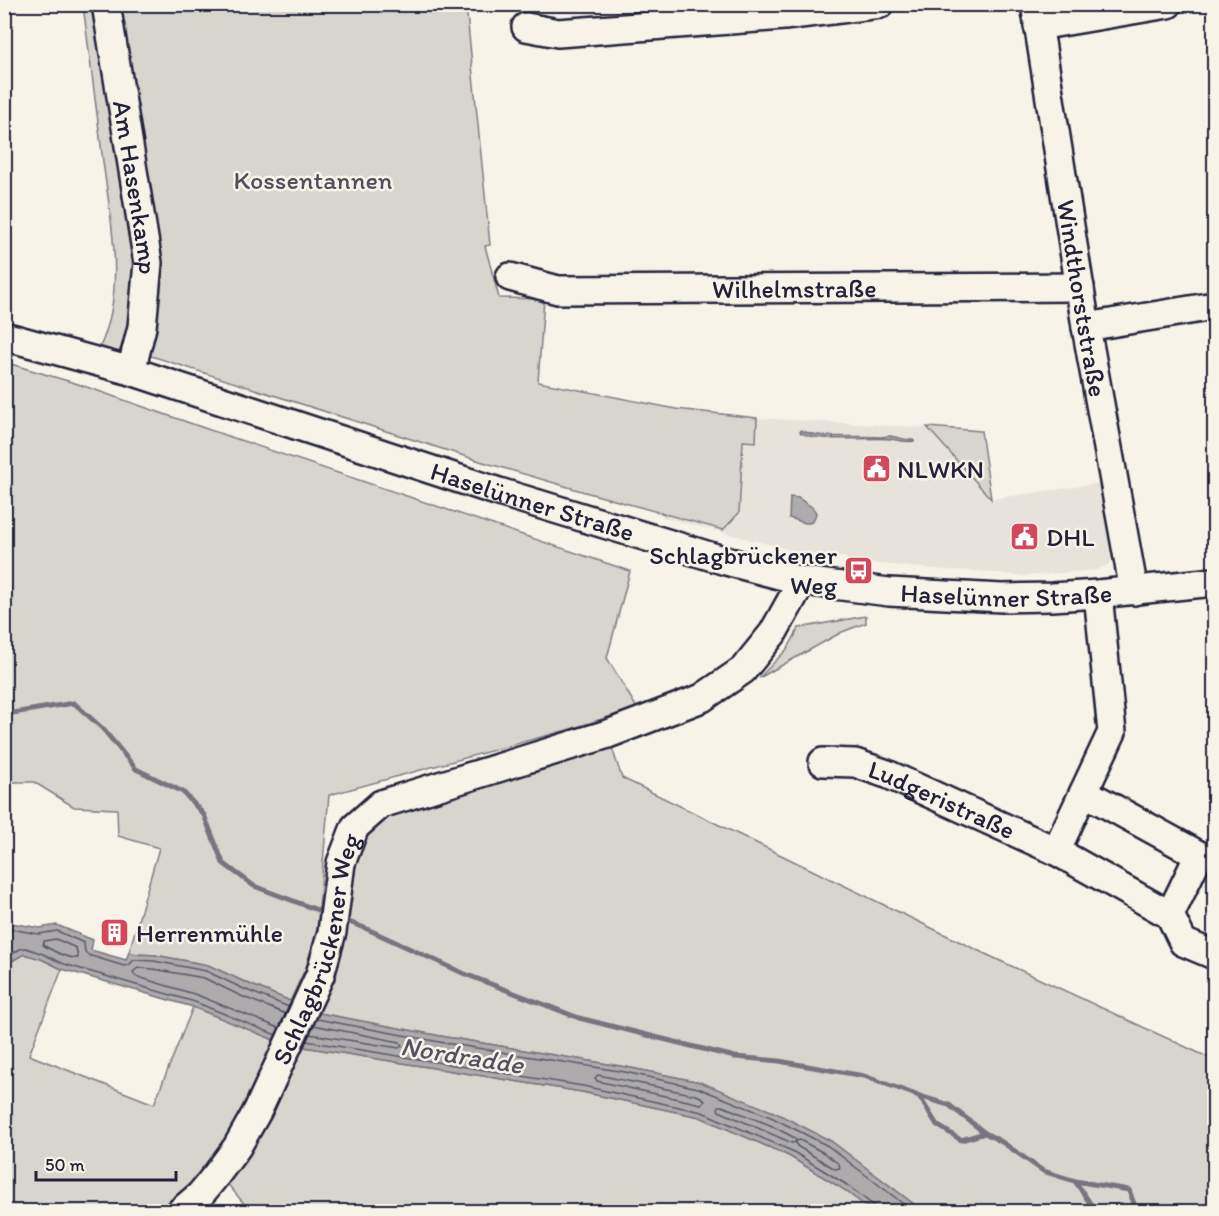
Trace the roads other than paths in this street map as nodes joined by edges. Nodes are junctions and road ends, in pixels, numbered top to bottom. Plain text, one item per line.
1 (106, 4) edge
2 (880, 4) edge
3 (1168, 4) edge
4 (1036, 15) edge
5 (526, 27) dead end
6 (510, 276) dead end
7 (1080, 287) junction
8 (1215, 306) edge
9 (1086, 327) junction
10 (4, 336) edge
11 (131, 371) junction
12 (802, 581) junction
13 (1215, 582) edge
14 (1134, 591) junction
15 (1098, 594) junction
16 (822, 762) dead end
17 (1084, 792) junction
18 (1056, 851) junction
19 (1170, 915) junction
20 (1215, 956) edge
21 (180, 1212) edge

1 - 11 street, Am Hasenkamp
2 - 5 street
3 - 4 street
4 - 7 street, Windthorststraße
6 - 7 street, Wilhelmstraße
7 - 9 street, Windthorststraße
8 - 9 street
9 - 14 street, Windthorststraße
10 - 11 street, Haselünner Straße
11 - 12 street, Haselünner Straße
12 - 15 street, Haselünner Straße
12 - 21 street, Schlagbrückener Weg
13 - 14 street, Haselünner Straße
14 - 15 street, Haselünner Straße
15 - 17 street
16 - 18 street, Ludgeristraße
17 - 18 street
17 - 19 street
18 - 19 street, Ludgeristraße
19 - 20 street

